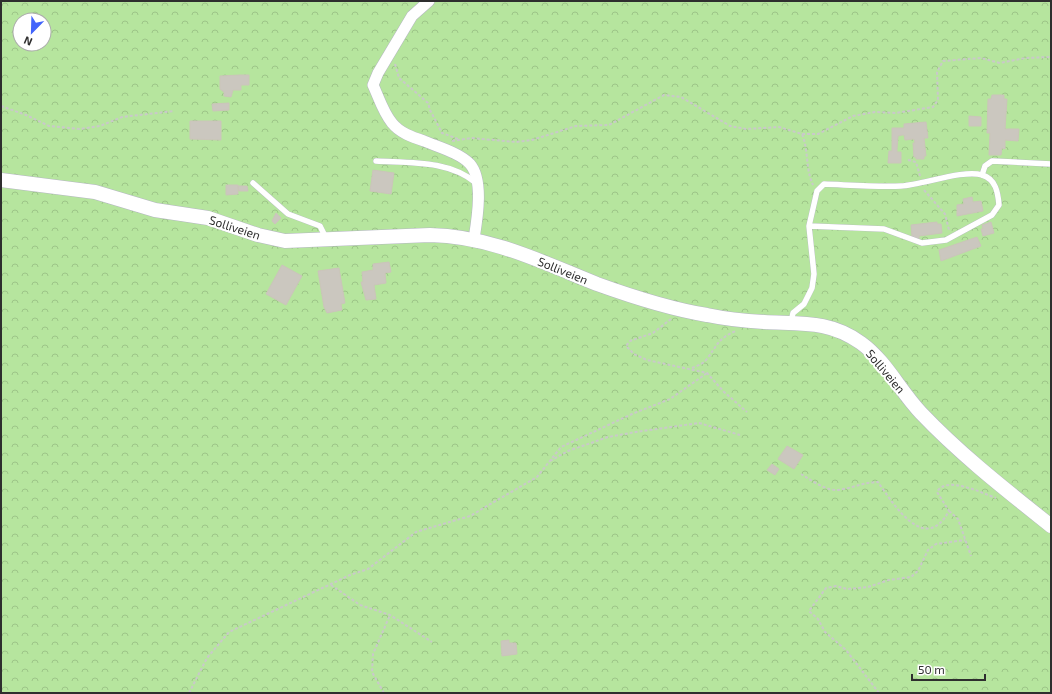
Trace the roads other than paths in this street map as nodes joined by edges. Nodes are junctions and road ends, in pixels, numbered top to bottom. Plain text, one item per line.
1 (429, 1) edge
2 (376, 161) dead end
3 (1051, 164) edge
4 (982, 175) junction
5 (1, 180) edge
6 (253, 183) dead end
7 (478, 184) junction
8 (809, 226) junction
9 (326, 238) junction
10 (474, 239) junction
11 (791, 322) junction
12 (1051, 526) edge

1 - 7 street
2 - 7 lane
3 - 4 lane
4 - 8 lane
4 - 8 lane
5 - 9 street, Solliveien
6 - 9 lane
7 - 10 street
8 - 11 lane
9 - 10 street, Solliveien
10 - 11 street, Solliveien
11 - 12 street, Solliveien

